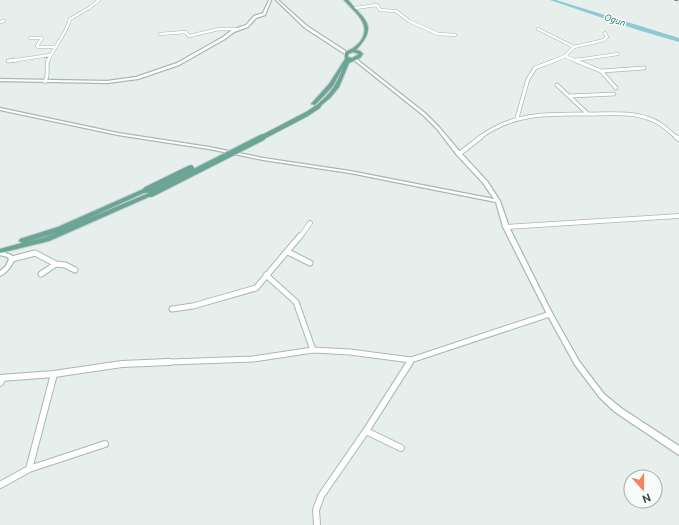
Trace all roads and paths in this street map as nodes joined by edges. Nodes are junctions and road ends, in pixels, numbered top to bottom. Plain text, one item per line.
1 (99, 0) edge
2 (270, 0) edge
3 (277, 0) edge
4 (347, 0) edge
5 (355, 8) junction
6 (4, 21) dead end
7 (0, 22) edge
8 (237, 29) junction
9 (538, 29) dead end
10 (605, 33) dead end
11 (160, 34) dead end
12 (455, 35) dead end
13 (30, 38) dead end
14 (55, 47) junction
15 (574, 47) junction
16 (349, 53) junction
17 (618, 54) dead end
18 (50, 55) junction
19 (565, 56) junction
20 (357, 58) junction
21 (576, 60) junction
22 (8, 61) dead end
23 (644, 68) dead end
24 (601, 71) junction
25 (0, 80) edge
26 (45, 82) junction
27 (557, 85) dead end
28 (616, 88) dead end
29 (614, 94) dead end
30 (570, 96) junction
31 (0, 109) edge
32 (0, 113) edge
33 (588, 114) junction
34 (517, 118) junction
35 (74, 125) junction
36 (679, 138) edge
37 (459, 154) junction
38 (148, 192) junction
39 (498, 201) junction
40 (679, 216) edge
41 (310, 223) dead end
42 (506, 227) junction
43 (0, 246) edge
44 (0, 252) edge
45 (288, 252) junction
46 (12, 259) junction
47 (310, 263) dead end
48 (56, 264) junction
49 (75, 270) dead end
50 (0, 274) edge
51 (41, 274) dead end
52 (266, 275) junction
53 (172, 309) dead end
54 (550, 314) junction
55 (313, 350) junction
56 (411, 360) junction
57 (54, 374) junction
58 (2, 378) edge
59 (0, 383) edge
60 (366, 431) junction
61 (105, 444) dead end
62 (401, 448) dead end
63 (679, 451) edge
64 (29, 469) junction
65 (0, 485) edge
66 (317, 525) edge

1 - 14 street
2 - 8 street
3 - 16 street
4 - 5 main road
4 - 16 main road
5 - 12 street
5 - 20 main road
6 - 7 street
8 - 11 street
8 - 26 street
9 - 15 street
10 - 15 street
13 - 14 street
14 - 18 street
15 - 19 street
16 - 20 main road
16 - 20 main road
16 - 38 main road, bridge
17 - 21 street
18 - 22 street
18 - 26 street
19 - 21 street
19 - 34 street
20 - 37 street
20 - 38 main road, bridge
21 - 24 street
23 - 24 street
24 - 28 street
25 - 26 street
27 - 30 street
29 - 30 street
30 - 33 street
31 - 35 street
32 - 35 street
33 - 34 street
33 - 36 street
34 - 37 street
35 - 39 street
37 - 39 street
38 - 43 main road
38 - 44 main road
39 - 42 street
40 - 42 street
41 - 45 street
42 - 54 street
44 - 46 street
45 - 47 street
45 - 52 street
46 - 48 street
46 - 50 street
48 - 49 street
48 - 51 street
52 - 53 street
52 - 55 street
54 - 56 street
54 - 63 street
55 - 56 street
55 - 57 street
56 - 60 street
57 - 58 street
57 - 64 street
58 - 59 street
60 - 62 street
60 - 66 street
61 - 64 street
64 - 65 street

